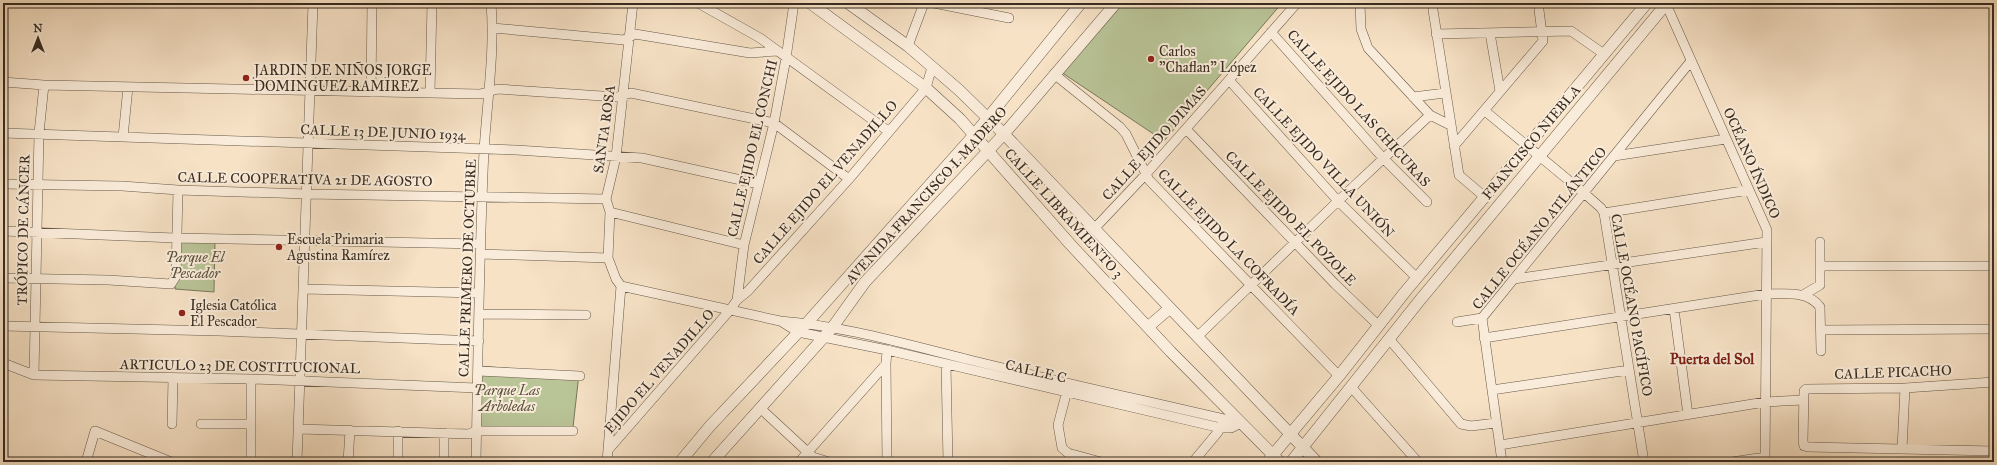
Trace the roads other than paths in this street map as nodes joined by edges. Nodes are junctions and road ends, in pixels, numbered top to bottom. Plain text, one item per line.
1 (313, 3) edge
2 (372, 3) edge
3 (432, 3) edge
4 (491, 3) edge
5 (633, 3) edge
6 (698, 3) edge
7 (794, 3) edge
8 (810, 3) edge
9 (848, 3) edge
10 (924, 3) edge
11 (934, 3) edge
12 (1081, 3) edge
13 (1116, 3) edge
14 (1297, 3) edge
15 (1360, 3) edge
16 (1647, 3) edge
17 (1666, 4) edge
18 (1433, 10) dead end
19 (1539, 10) dead end
20 (1009, 18) dead end
21 (493, 28) junction
22 (1541, 31) junction
23 (1271, 32) junction
24 (1490, 33) junction
25 (1436, 34) junction
26 (629, 37) junction
27 (908, 46) junction
28 (777, 50) junction
29 (1604, 54) junction
30 (786, 58) junction
31 (1691, 61) junction
32 (932, 67) junction
33 (1054, 74) junction
34 (1229, 80) junction
35 (3, 82) edge
36 (44, 85) junction
37 (128, 87) junction
38 (926, 88) junction
39 (489, 90) junction
40 (310, 91) junction
41 (1500, 91) junction
42 (371, 92) junction
43 (430, 93) junction
44 (1445, 93) junction
45 (623, 95) junction
46 (1413, 97) junction
47 (1485, 111) junction
48 (1430, 115) junction
49 (988, 118) junction
50 (774, 123) junction
51 (1450, 125) junction
52 (1186, 129) junction
53 (888, 131) junction
54 (3, 133) edge
55 (39, 133) junction
56 (1004, 134) junction
57 (974, 135) junction
58 (123, 137) junction
59 (1726, 139) junction
60 (309, 142) junction
61 (1527, 145) junction
62 (1454, 146) junction
63 (484, 150) junction
64 (988, 150) junction
65 (1539, 156) junction
66 (1614, 156) junction
67 (616, 157) junction
68 (1383, 158) junction
69 (1146, 174) junction
70 (849, 179) junction
71 (3, 184) edge
72 (38, 184) junction
73 (759, 184) junction
74 (178, 190) junction
75 (1749, 190) junction
76 (1584, 193) junction
77 (307, 194) junction
78 (482, 197) junction
79 (1486, 198) junction
80 (606, 199) junction
81 (1338, 201) junction
82 (1427, 202) dead end
83 (610, 212) junction
84 (1604, 213) junction
85 (1094, 228) junction
86 (3, 231) edge
87 (38, 232) junction
88 (176, 238) junction
89 (304, 241) junction
90 (1766, 242) junction
91 (1820, 242) dead end
92 (1294, 243) junction
93 (480, 244) junction
94 (744, 245) junction
95 (481, 254) junction
96 (608, 258) junction
97 (1613, 263) junction
98 (1820, 266) junction
99 (1994, 266) edge
100 (3, 278) edge
101 (1417, 278) junction
102 (36, 279) junction
103 (1514, 279) junction
104 (1250, 285) junction
105 (621, 286) junction
106 (303, 289) junction
107 (479, 293) junction
108 (1766, 294) junction
109 (1803, 295) junction
110 (737, 300) junction
111 (1170, 308) junction
112 (1674, 309) junction
113 (730, 310) junction
114 (479, 314) junction
115 (586, 315) dead end
116 (1621, 317) junction
117 (1482, 318) junction
118 (780, 321) junction
119 (1457, 322) dead end
120 (807, 323) junction
121 (3, 326) edge
122 (35, 326) junction
123 (1378, 326) junction
124 (1148, 327) junction
125 (832, 328) junction
126 (1994, 329) edge
127 (1821, 330) junction
128 (798, 332) junction
129 (302, 334) junction
130 (823, 336) junction
131 (1197, 337) junction
132 (1484, 338) junction
133 (1390, 340) junction
134 (478, 341) junction
135 (887, 350) junction
136 (1821, 351) dead end
137 (969, 360) junction
138 (3, 363) edge
139 (886, 364) junction
140 (946, 365) junction
141 (969, 370) junction
142 (1630, 370) junction
143 (478, 371) junction
144 (34, 375) junction
145 (580, 376) dead end
146 (1340, 376) junction
147 (173, 378) junction
148 (251, 379) junction
149 (301, 381) junction
150 (1994, 382) edge
151 (478, 388) junction
152 (1068, 388) junction
153 (1352, 388) junction
154 (1905, 388) junction
155 (1492, 390) junction
156 (1803, 400) junction
157 (1765, 402) junction
158 (760, 408) junction
159 (1688, 415) junction
160 (1233, 419) junction
161 (1496, 423) junction
162 (1638, 423) junction
163 (172, 424) dead end
164 (201, 424) dead end
165 (251, 424) junction
166 (1221, 428) junction
167 (298, 429) junction
168 (350, 430) junction
169 (398, 431) junction
170 (476, 431) junction
171 (573, 431) dead end
172 (444, 433) junction
173 (1292, 435) junction
174 (1500, 445) junction
175 (1304, 448) junction
176 (608, 450) junction
177 (1902, 450) junction
178 (1994, 451) edge
179 (808, 452) junction
180 (251, 458) dead end
181 (1765, 459) edge
182 (1274, 460) edge
183 (86, 462) edge
184 (171, 462) edge
185 (297, 462) edge
186 (348, 462) edge
187 (398, 462) edge
188 (444, 462) edge
189 (476, 462) edge
190 (607, 462) edge
191 (680, 462) edge
192 (712, 462) edge
193 (799, 462) edge
194 (829, 462) edge
195 (887, 462) edge
196 (948, 462) edge
197 (1101, 462) edge
198 (1193, 462) edge
199 (1291, 462) edge
200 (1316, 462) edge
201 (1418, 462) edge
202 (1502, 462) edge
203 (1644, 462) edge
204 (1732, 462) edge

1 - 40 street
2 - 42 street
3 - 43 street
4 - 21 street, CALLE PRIMERO DE OCTUBRE
5 - 26 street, SANTA ROSA
6 - 28 street
7 - 30 street, CALLE EJIDO EL CONCHI
8 - 38 street, CALLE LIBRAMIENTO 3
9 - 27 street, CALLE LIBRAMIENTO 3
10 - 27 street
11 - 20 street
12 - 49 street, AVENIDA FRANCISCO I. MADERO
13 - 33 street, AVENIDA FRANCISCO I. MADERO
14 - 23 street, CALLE EJIDO DIMAS
15 - 46 street
16 - 29 street, FRANCISCO NIEBLA
17 - 31 street, OCÉANO ÍNDICO
17 - 65 street, FRANCISCO NIEBLA
18 - 25 street
19 - 22 street
21 - 26 street
21 - 39 street, CALLE PRIMERO DE OCTUBRE
22 - 24 street
22 - 29 street
22 - 41 street
23 - 34 street, CALLE EJIDO DIMAS
23 - 68 street, CALLE EJIDO LAS CHICURAS
24 - 25 street
24 - 41 street
25 - 44 street
26 - 28 street
26 - 45 street, SANTA ROSA
27 - 32 street, CALLE LIBRAMIENTO 3
28 - 30 street
29 - 61 street, FRANCISCO NIEBLA
30 - 50 street, CALLE EJIDO EL CONCHI
30 - 53 street
31 - 59 street, OCÉANO ÍNDICO
31 - 66 street, CALLE OCÉANO ATLÁNTICO
32 - 38 street, CALLE EJIDO EL VENADILLO
32 - 49 street, CALLE LIBRAMIENTO 3
33 - 56 street, AVENIDA FRANCISCO I. MADERO
33 - 69 street, CALLE EJIDO LA COFRADÍA
34 - 52 street, CALLE EJIDO DIMAS
34 - 81 street, CALLE EJIDO VILLA UNIÓN
35 - 36 street
36 - 37 street
36 - 55 street, TRÓPICO DE CÁNCER
37 - 40 street
37 - 58 street
38 - 53 street, CALLE EJIDO EL VENADILLO
38 - 57 street, CALLE LIBRAMIENTO 3
39 - 43 street
39 - 45 street
39 - 63 street, CALLE PRIMERO DE OCTUBRE
40 - 42 street
40 - 60 street
41 - 47 street
42 - 43 street
44 - 46 street
44 - 51 street
45 - 50 street
45 - 67 street, SANTA ROSA
46 - 48 street
47 - 61 street, CALLE OCÉANO PACÍFICO
47 - 62 street
48 - 51 street
48 - 68 street
49 - 56 street, CALLE LIBRAMIENTO 3
49 - 57 street, AVENIDA FRANCISCO I. MADERO
50 - 70 street
50 - 73 street, CALLE EJIDO EL CONCHI
51 - 62 street
52 - 69 street, CALLE EJIDO DIMAS
52 - 92 street, CALLE EJIDO EL POZOLE
53 - 70 street, CALLE EJIDO EL VENADILLO
54 - 55 street, CALLE 13 DE JUNIO 1934
55 - 58 street, CALLE 13 DE JUNIO 1934
55 - 72 street, TRÓPICO DE CÁNCER
56 - 64 street, AVENIDA FRANCISCO I. MADERO
56 - 85 street, CALLE LIBRAMIENTO 3
57 - 64 street, CALLE LIBRAMIENTO 3
57 - 120 street, AVENIDA FRANCISCO I. MADERO
58 - 60 street, CALLE 13 DE JUNIO 1934
59 - 66 street
59 - 75 street, OCÉANO ÍNDICO
60 - 63 street, CALLE 13 DE JUNIO 1934
60 - 77 street
61 - 65 street, CALLE OCÉANO PACÍFICO
61 - 79 street, FRANCISCO NIEBLA
62 - 79 street
63 - 67 street, CALLE 13 DE JUNIO 1934
63 - 78 street, CALLE PRIMERO DE OCTUBRE
64 - 124 street, CALLE LIBRAMIENTO 3
64 - 125 street, AVENIDA FRANCISCO I. MADERO
65 - 76 street, CALLE OCÉANO PACÍFICO
65 - 133 street, FRANCISCO NIEBLA
66 - 76 street, CALLE OCÉANO ATLÁNTICO
67 - 73 street, CALLE 13 DE JUNIO 1934
67 - 80 street, SANTA ROSA
68 - 81 street
68 - 82 street, CALLE EJIDO LAS CHICURAS
69 - 85 street, CALLE EJIDO DIMAS
69 - 104 street, CALLE EJIDO LA COFRADÍA
70 - 110 street, CALLE EJIDO EL VENADILLO
71 - 72 street, CALLE COOPERATIVA 21 DE AGOSTO
72 - 74 street, CALLE COOPERATIVA 21 DE AGOSTO
72 - 87 street, TRÓPICO DE CÁNCER
73 - 94 street, CALLE EJIDO EL CONCHI
74 - 77 street, CALLE COOPERATIVA 21 DE AGOSTO
74 - 88 street
75 - 84 street
75 - 90 street, OCÉANO ÍNDICO
76 - 84 street, CALLE OCÉANO PACÍFICO
76 - 103 street, CALLE OCÉANO ATLÁNTICO
77 - 78 street, CALLE COOPERATIVA 21 DE AGOSTO
77 - 89 street
78 - 80 street, CALLE COOPERATIVA 21 DE AGOSTO
78 - 93 street, CALLE PRIMERO DE OCTUBRE
79 - 101 street, FRANCISCO NIEBLA
80 - 83 street
81 - 92 street
81 - 101 street, CALLE EJIDO VILLA UNIÓN
83 - 94 street
83 - 96 street
84 - 97 street, CALLE OCÉANO PACÍFICO
85 - 111 street, CALLE LIBRAMIENTO 3
86 - 87 street
87 - 88 street
87 - 102 street, TRÓPICO DE CÁNCER
88 - 89 street
88 - 102 street
89 - 93 street
89 - 106 street
90 - 97 street
90 - 108 street, OCÉANO ÍNDICO
91 - 98 street
92 - 104 street
92 - 123 street, CALLE EJIDO EL POZOLE
93 - 95 street, CALLE PRIMERO DE OCTUBRE
94 - 110 street, CALLE EJIDO EL CONCHI
95 - 96 street
95 - 107 street, CALLE PRIMERO DE OCTUBRE
96 - 105 street
97 - 103 street
97 - 116 street, CALLE OCÉANO PACÍFICO
98 - 99 street
98 - 109 street
100 - 102 street
101 - 123 street, FRANCISCO NIEBLA
102 - 122 street, TRÓPICO DE CÁNCER
103 - 117 street, CALLE OCÉANO ATLÁNTICO
104 - 131 street
104 - 146 street, CALLE EJIDO LA COFRADÍA
105 - 113 street
105 - 176 street
106 - 107 street
106 - 129 street
107 - 114 street, CALLE PRIMERO DE OCTUBRE
108 - 109 street
108 - 112 street
108 - 157 street, OCÉANO ÍNDICO
109 - 127 street
110 - 113 street, CALLE EJIDO EL VENADILLO
111 - 124 street
111 - 131 street, CALLE LIBRAMIENTO 3
112 - 116 street
112 - 159 street
113 - 118 street
113 - 176 street, EJIDO EL VENADILLO
114 - 115 street
114 - 134 street, CALLE PRIMERO DE OCTUBRE
116 - 132 street
116 - 142 street, CALLE OCÉANO PACÍFICO
117 - 119 street
117 - 132 street, CALLE OCÉANO ATLÁNTICO
118 - 120 street, CALLE C
118 - 128 street
120 - 125 street, CALLE C
120 - 128 street, AVENIDA FRANCISCO I. MADERO
121 - 122 street
122 - 129 street
122 - 144 street, TRÓPICO DE CÁNCER
123 - 146 street, FRANCISCO NIEBLA
124 - 160 street, CALLE LIBRAMIENTO 3
125 - 130 street, AVENIDA FRANCISCO I. MADERO
125 - 137 street, CALLE C
126 - 127 street
127 - 136 street
128 - 130 street, CALLE C
128 - 191 street, AVENIDA FRANCISCO I. MADERO
129 - 134 street
129 - 149 street
130 - 135 street, CALLE C
130 - 158 street, AVENIDA FRANCISCO I. MADERO
131 - 173 street, CALLE LIBRAMIENTO 3
132 - 155 street, CALLE OCÉANO ATLÁNTICO
133 - 153 street, FRANCISCO NIEBLA
133 - 161 street
134 - 143 street, CALLE PRIMERO DE OCTUBRE
135 - 139 street
135 - 140 street, CALLE C
137 - 141 street
137 - 152 street, CALLE C
138 - 144 street, ARTICULO 23 DE COSTITUCIONAL
139 - 179 street
139 - 195 street
140 - 141 street, CALLE C
140 - 196 street
141 - 152 street, CALLE C
142 - 155 street
142 - 162 street, CALLE OCÉANO PACÍFICO
143 - 145 street
143 - 151 street, CALLE PRIMERO DE OCTUBRE
144 - 147 street, ARTICULO 23 DE COSTITUCIONAL
146 - 173 street, FRANCISCO NIEBLA
147 - 148 street, ARTICULO 23 DE COSTITUCIONAL
147 - 163 street
148 - 149 street, ARTICULO 23 DE COSTITUCIONAL
148 - 165 street
149 - 151 street, ARTICULO 23 DE COSTITUCIONAL
149 - 167 street
150 - 154 street, CALLE PICACHO
151 - 170 street, CALLE PRIMERO DE OCTUBRE
152 - 160 street, CALLE C
152 - 166 street, CALLE C
152 - 197 street
153 - 175 street, FRANCISCO NIEBLA
153 - 201 street
154 - 156 street, CALLE PICACHO
154 - 177 street
155 - 161 street, CALLE OCÉANO ATLÁNTICO
156 - 157 street
156 - 177 street
157 - 159 street
157 - 181 street, OCÉANO ÍNDICO
158 - 179 street
158 - 192 street, AVENIDA FRANCISCO I. MADERO
159 - 162 street
160 - 166 street
160 - 166 street, CALLE C
160 - 182 street, CALLE LIBRAMIENTO 3
161 - 174 street, CALLE OCÉANO ATLÁNTICO
162 - 174 street
162 - 203 street, CALLE OCÉANO PACÍFICO
164 - 165 street
165 - 180 street
166 - 198 street
167 - 168 street
167 - 185 street
168 - 169 street
168 - 186 street
169 - 172 street
169 - 187 street
170 - 171 street
170 - 172 street
170 - 189 street, CALLE PRIMERO DE OCTUBRE
172 - 188 street
173 - 175 street, CALLE LIBRAMIENTO 3
173 - 182 street, FRANCISCO NIEBLA
174 - 202 street, CALLE OCÉANO ATLÁNTICO
175 - 199 street, FRANCISCO NIEBLA
175 - 200 street, CALLE LIBRAMIENTO 3
176 - 190 street
177 - 178 street
179 - 193 street
179 - 194 street
181 - 204 street
183 - 184 street

